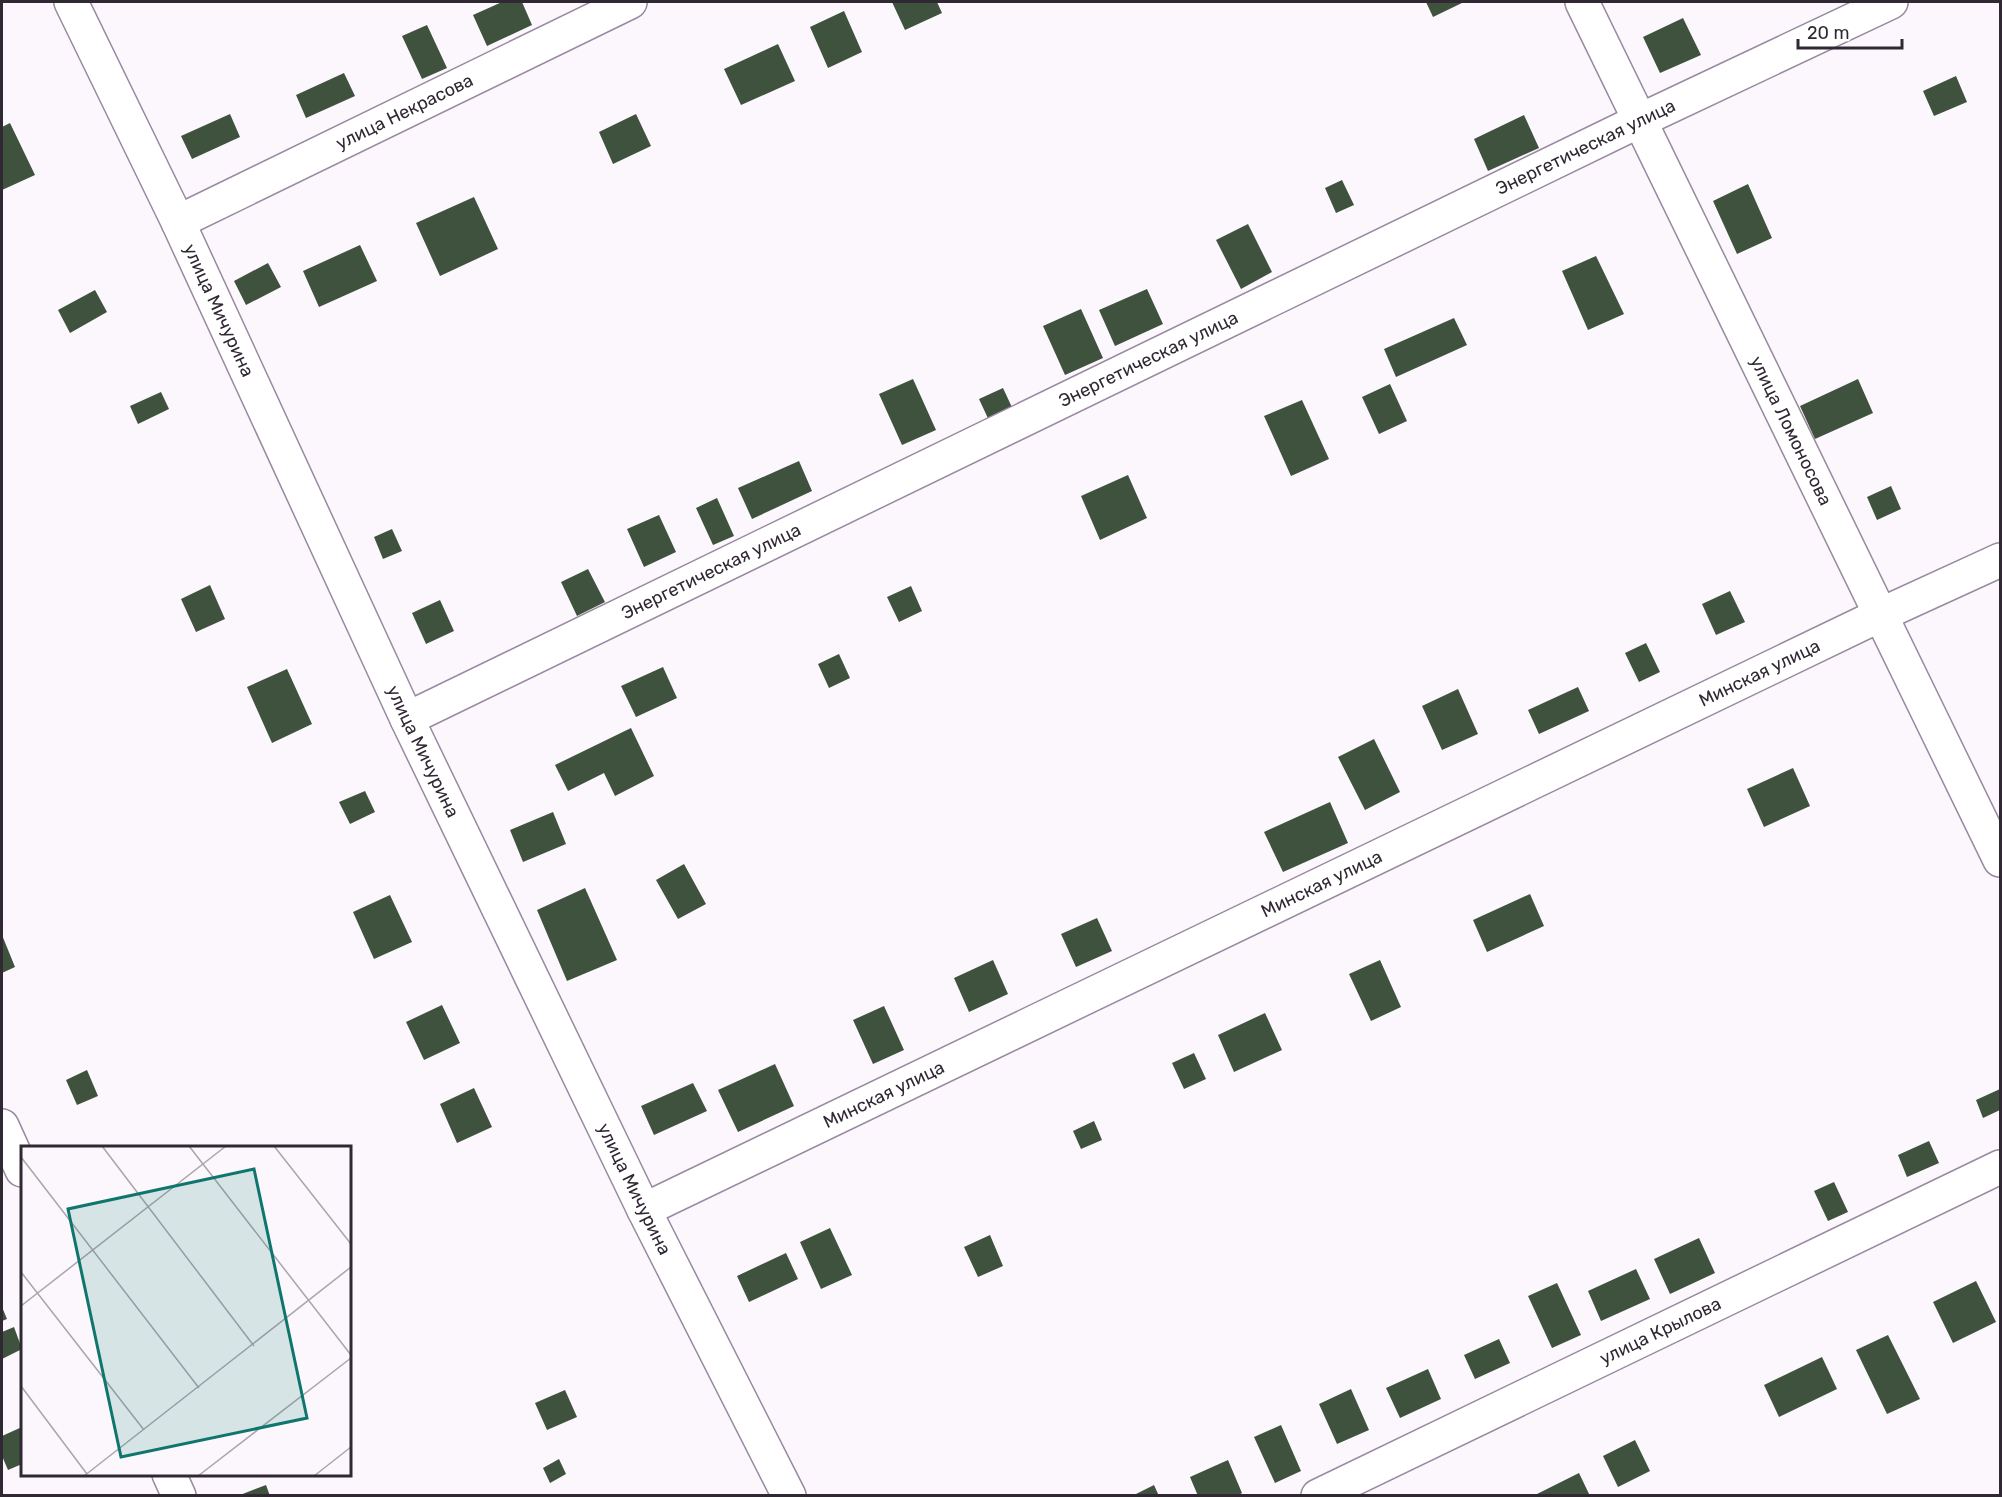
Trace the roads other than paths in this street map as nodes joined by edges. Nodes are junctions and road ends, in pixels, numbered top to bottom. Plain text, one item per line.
1 (71, 2) edge
2 (630, 2) edge
3 (1582, 2) edge
4 (1891, 2) edge
5 (1641, 120) junction
6 (178, 222) junction
7 (2001, 560) edge
8 (1880, 615) junction
9 (407, 719) junction
10 (2001, 860) edge
11 (2, 1126) edge
12 (2001, 1167) edge
13 (21, 1168) edge
14 (644, 1210) junction
15 (170, 1476) edge
16 (179, 1496) edge
17 (789, 1496) edge
18 (1318, 1496) edge

1 - 6 street, улица Мичурина
2 - 6 street, улица Некрасова
3 - 5 street, улица Ломоносова
4 - 5 street, Энергетическая улица
5 - 8 street, улица Ломоносова
5 - 9 street, Энергетическая улица
6 - 9 street, улица Мичурина
7 - 8 street, Минская улица
8 - 10 street, улица Ломоносова
8 - 14 street, Минская улица
9 - 14 street, улица Мичурина
11 - 13 street
12 - 18 street, улица Крылова
14 - 17 street, улица Мичурина
15 - 16 street

